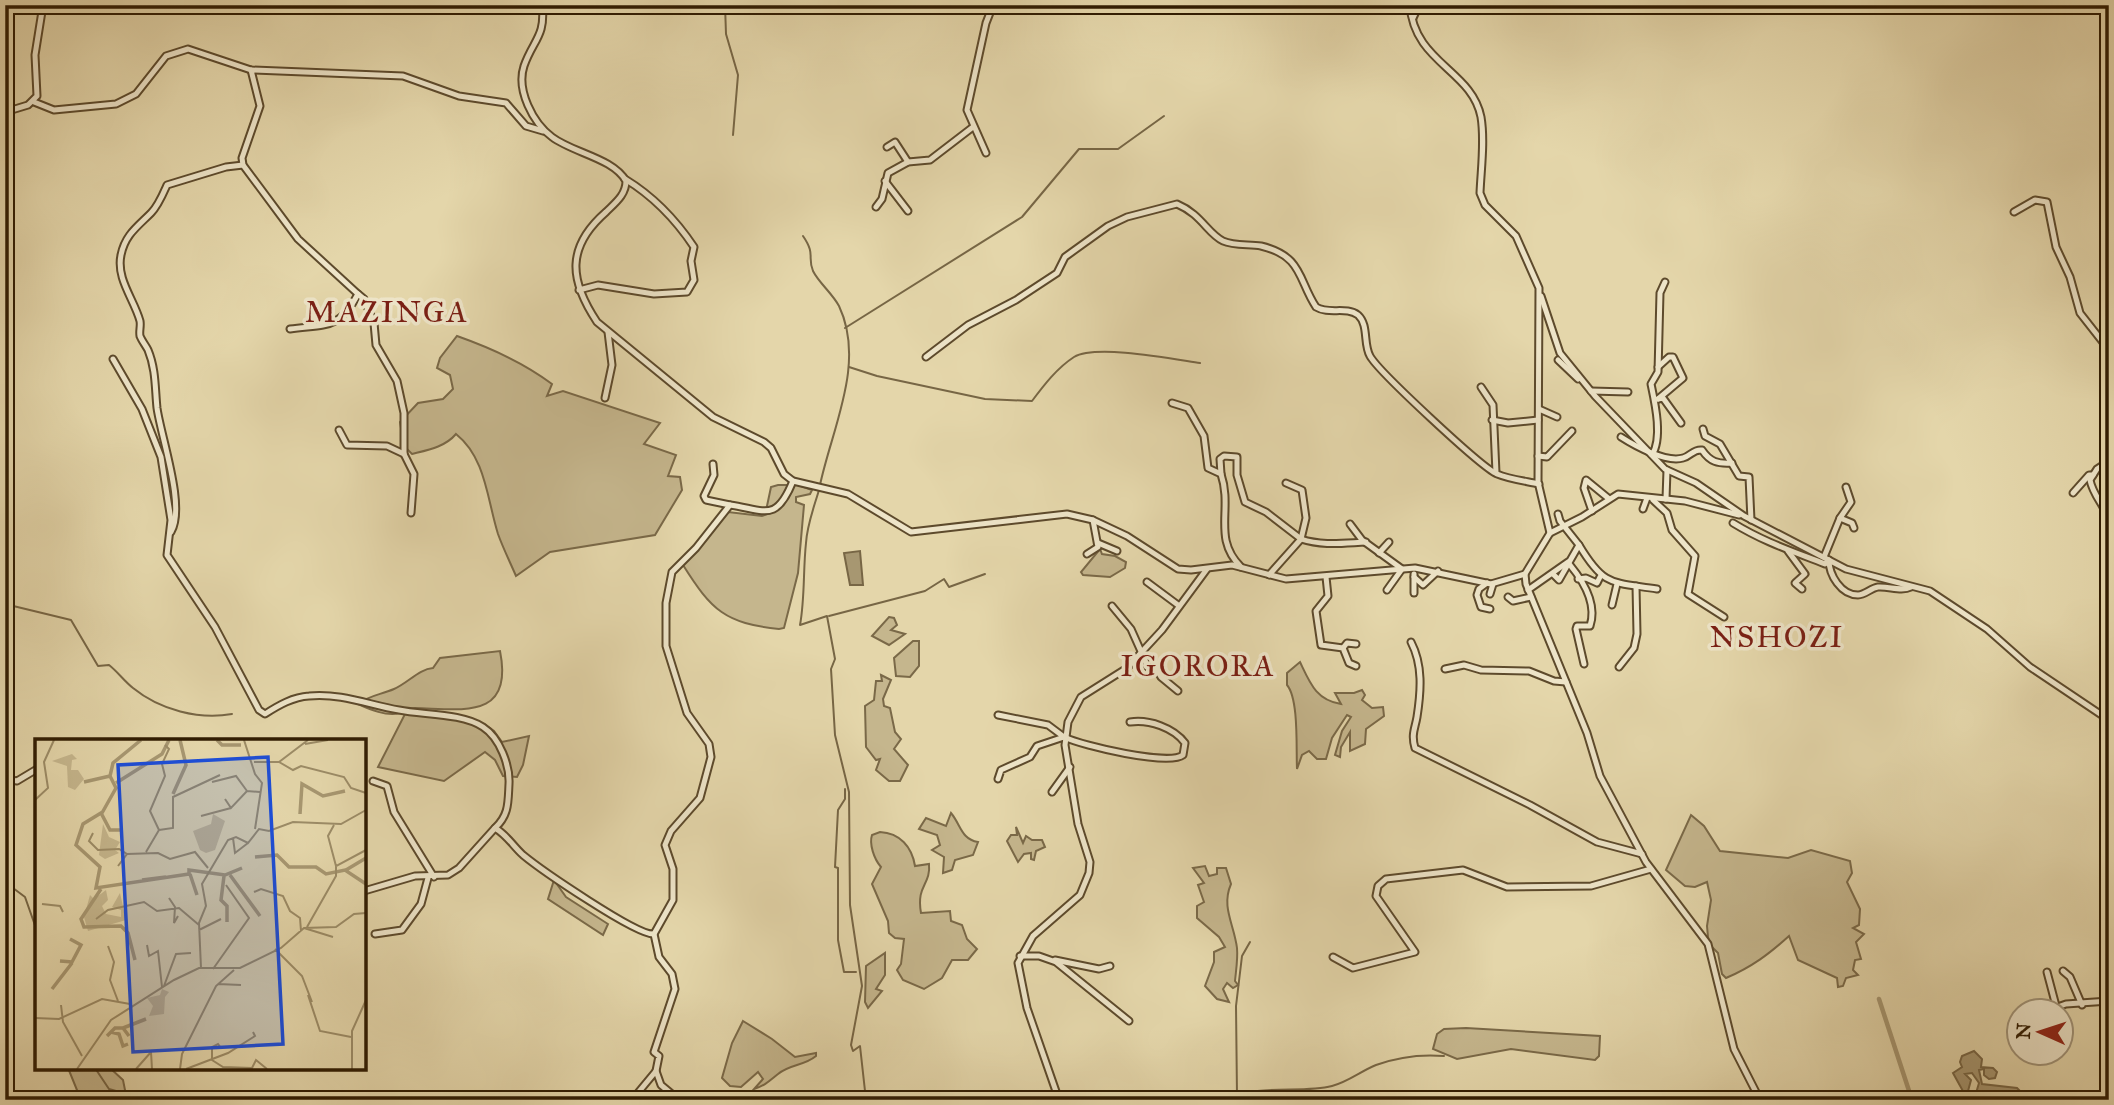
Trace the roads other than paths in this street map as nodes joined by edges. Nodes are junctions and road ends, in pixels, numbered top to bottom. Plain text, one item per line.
1 (43, 5) edge
2 (542, 5) edge
3 (993, 5) edge
4 (1410, 5) edge
5 (1419, 5) edge
6 (1410, 23) junction
7 (251, 70) junction
8 (34, 102) junction
9 (5, 112) edge
10 (973, 127) junction
11 (544, 131) junction
12 (887, 146) dead end
13 (986, 153) dead end
14 (908, 162) junction
15 (243, 165) junction
16 (625, 178) junction
17 (885, 181) junction
18 (876, 207) dead end
19 (908, 211) dead end
20 (2014, 212) dead end
21 (1665, 282) dead end
22 (1539, 288) junction
23 (579, 290) junction
24 (358, 294) junction
25 (290, 330) dead end
26 (607, 331) junction
27 (2109, 350) edge
28 (926, 357) dead end
29 (113, 359) dead end
30 (1558, 360) dead end
31 (1658, 367) junction
32 (1583, 382) junction
33 (1481, 387) dead end
34 (1591, 391) junction
35 (1628, 392) dead end
36 (605, 398) dead end
37 (1657, 400) junction
38 (1172, 403) dead end
39 (1539, 409) junction
40 (1557, 417) dead end
41 (1492, 420) junction
42 (1538, 420) junction
43 (1647, 421) dead end
44 (1656, 422) junction
45 (1681, 423) dead end
46 (1703, 429) dead end
47 (340, 430) dead end
48 (1572, 430) dead end
49 (1621, 437) dead end
50 (404, 454) junction
51 (1652, 455) junction
52 (1538, 456) junction
53 (2109, 461) edge
54 (1732, 463) junction
55 (713, 464) dead end
56 (1667, 470) junction
57 (1496, 473) junction
58 (1221, 474) junction
59 (2094, 475) junction
60 (793, 481) junction
61 (1286, 483) dead end
62 (1539, 484) junction
63 (1846, 487) dead end
64 (2073, 493) dead end
65 (1608, 498) junction
66 (1644, 499) junction
67 (1665, 499) junction
68 (730, 505) junction
69 (1598, 506) junction
70 (1643, 509) dead end
71 (1604, 510) dead end
72 (1590, 512) junction
73 (411, 513) dead end
74 (1558, 514) dead end
75 (1744, 516) junction
76 (1840, 518) junction
77 (1093, 520) junction
78 (1593, 520) dead end
79 (1751, 520) junction
80 (2109, 521) edge
81 (1733, 523) dead end
82 (1349, 524) dead end
83 (1564, 527) junction
84 (1854, 528) dead end
85 (1550, 533) junction
86 (168, 538) junction
87 (1301, 539) junction
88 (1366, 542) junction
89 (1389, 542) dead end
90 (1098, 543) junction
91 (1579, 545) junction
92 (1117, 551) dead end
93 (1788, 551) junction
94 (1379, 553) junction
95 (1087, 554) dead end
96 (1826, 559) junction
97 (1571, 564) junction
98 (1415, 568) junction
99 (1207, 569) junction
100 (1402, 569) junction
101 (1243, 570) junction
102 (1437, 571) junction
103 (1269, 575) junction
104 (1525, 575) junction
105 (1325, 577) junction
106 (1414, 577) junction
107 (1600, 577) junction
108 (1517, 579) junction
109 (1578, 579) junction
110 (1147, 582) dead end
111 (1490, 583) junction
112 (1617, 584) junction
113 (1636, 586) junction
114 (1527, 587) junction
115 (1911, 587) junction
116 (1657, 589) dead end
117 (1801, 589) dead end
118 (1387, 590) dead end
119 (1414, 593) dead end
120 (1490, 594) dead end
121 (1508, 597) dead end
122 (1531, 597) junction
123 (1178, 604) junction
124 (1612, 605) dead end
125 (1112, 606) dead end
126 (1490, 609) dead end
127 (1724, 617) dead end
128 (1161, 630) junction
129 (1168, 637) dead end
130 (1411, 642) dead end
131 (1356, 644) dead end
132 (1343, 648) junction
133 (1141, 649) junction
134 (1584, 664) dead end
135 (1356, 666) dead end
136 (1619, 667) dead end
137 (1445, 669) dead end
138 (1566, 682) junction
139 (1178, 691) dead end
140 (998, 715) dead end
141 (2109, 720) edge
142 (1130, 722) dead end
143 (1064, 737) junction
144 (1070, 766) junction
145 (35, 770) edge
146 (5, 779) edge
147 (998, 779) dead end
148 (373, 781) dead end
149 (1052, 792) dead end
150 (495, 828) junction
151 (1642, 854) junction
152 (1651, 869) junction
153 (431, 877) junction
154 (366, 890) edge
155 (375, 934) dead end
156 (654, 934) junction
157 (1020, 956) junction
158 (1333, 957) dead end
159 (1052, 960) junction
160 (1110, 966) dead end
161 (2063, 971) dead end
162 (2047, 972) dead end
163 (2053, 996) edge
164 (2109, 1001) edge
165 (2076, 1005) edge
166 (2082, 1005) junction
167 (1129, 1021) dead end
168 (656, 1071) junction
169 (632, 1100) edge
170 (679, 1100) edge
171 (1059, 1100) edge
172 (1760, 1100) edge

1 - 8 street
2 - 11 street
3 - 10 street
4 - 6 street
5 - 6 street
6 - 22 street
7 - 8 street
7 - 11 street
7 - 15 street
8 - 9 street
10 - 13 street
10 - 14 street
11 - 16 street
12 - 14 street
14 - 17 street
15 - 24 street
15 - 86 street
16 - 23 street
16 - 23 street
17 - 18 street
17 - 19 street
20 - 27 street
21 - 31 street
22 - 32 street
22 - 39 street
23 - 26 street
24 - 25 street
24 - 50 street
26 - 36 street
26 - 60 street
28 - 57 street
29 - 86 street
30 - 32 street
31 - 37 street
31 - 37 street
32 - 34 street
33 - 41 street
34 - 35 street
34 - 51 street
37 - 44 street
37 - 45 street
38 - 58 street
39 - 40 street
39 - 42 street
41 - 42 street
41 - 57 street
42 - 52 street
43 - 44 street
44 - 51 street
46 - 54 street
47 - 50 street
48 - 52 street
49 - 51 street
50 - 73 street
51 - 54 street
51 - 56 street
52 - 62 street
53 - 59 street
54 - 79 street
55 - 68 street
56 - 67 street
56 - 75 street
57 - 62 street
58 - 87 street
58 - 101 street
59 - 64 street
59 - 80 street
60 - 68 street
60 - 77 street
61 - 87 street
62 - 85 street
63 - 76 street
65 - 66 street
65 - 69 street
65 - 72 street
66 - 67 street
66 - 70 street
66 - 127 street
67 - 75 street
68 - 156 street
69 - 71 street
69 - 72 street
72 - 78 street
72 - 83 street
74 - 83 street
75 - 79 street
76 - 84 street
76 - 96 street
77 - 90 street
77 - 99 street
79 - 96 street
81 - 93 street
82 - 88 street
83 - 85 street
83 - 91 street
85 - 104 street
86 - 150 street
87 - 88 street
87 - 103 street
88 - 94 street
89 - 94 street
90 - 92 street
90 - 95 street
91 - 97 street
91 - 107 street
93 - 96 street
93 - 117 street
94 - 100 street
96 - 115 street
96 - 115 street
97 - 109 street
97 - 114 street
98 - 100 street
98 - 102 street
98 - 106 street
99 - 101 street
99 - 123 street
100 - 105 street
100 - 118 street
101 - 103 street
102 - 106 street
102 - 111 street
103 - 105 street
104 - 108 street
104 - 114 street
105 - 132 street
106 - 119 street
107 - 109 street
107 - 112 street
108 - 111 street
108 - 114 street
109 - 134 street
110 - 123 street
111 - 120 street
111 - 126 street
112 - 113 street
112 - 124 street
113 - 116 street
113 - 136 street
114 - 122 street
115 - 141 street
121 - 122 street
122 - 138 street
123 - 128 street
125 - 133 street
128 - 129 street
128 - 133 street
130 - 151 street
131 - 132 street
132 - 135 street
133 - 139 street
133 - 143 street
137 - 138 street
138 - 151 street
140 - 143 street
142 - 143 street
143 - 144 street
143 - 147 street
144 - 149 street
144 - 157 street
145 - 146 street
148 - 153 street
150 - 153 street
150 - 156 street
151 - 152 street
152 - 158 street
152 - 172 street
153 - 154 street
153 - 155 street
156 - 168 street
157 - 159 street
157 - 171 street
159 - 160 street
159 - 167 street
161 - 166 street
162 - 163 street
164 - 166 street
165 - 166 street
168 - 169 street
168 - 170 street

